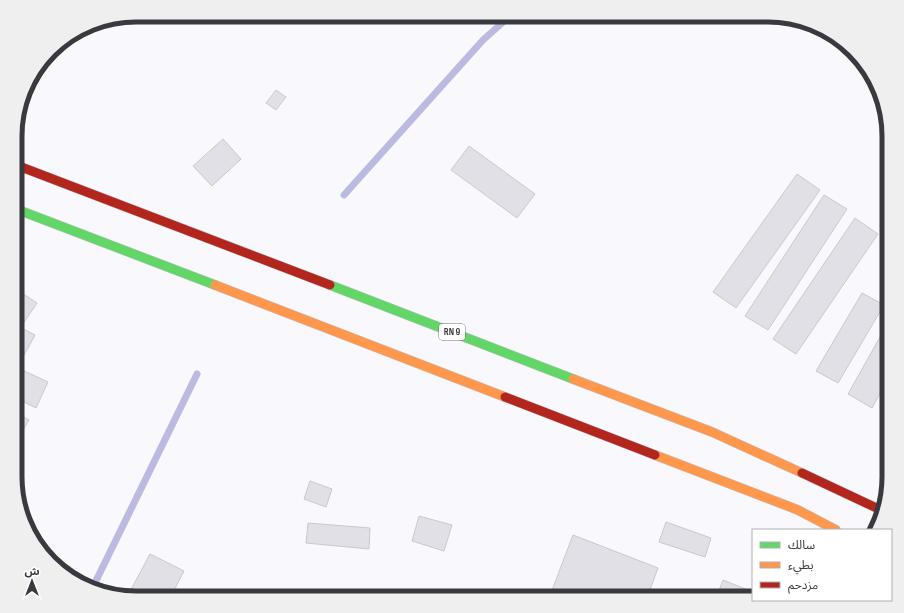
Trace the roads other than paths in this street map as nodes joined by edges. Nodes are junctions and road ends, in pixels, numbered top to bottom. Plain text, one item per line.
1 (22, 167) edge
2 (22, 211) edge
3 (878, 508) edge
4 (834, 529) edge

1 - 3 highway, RN 9
2 - 4 highway

